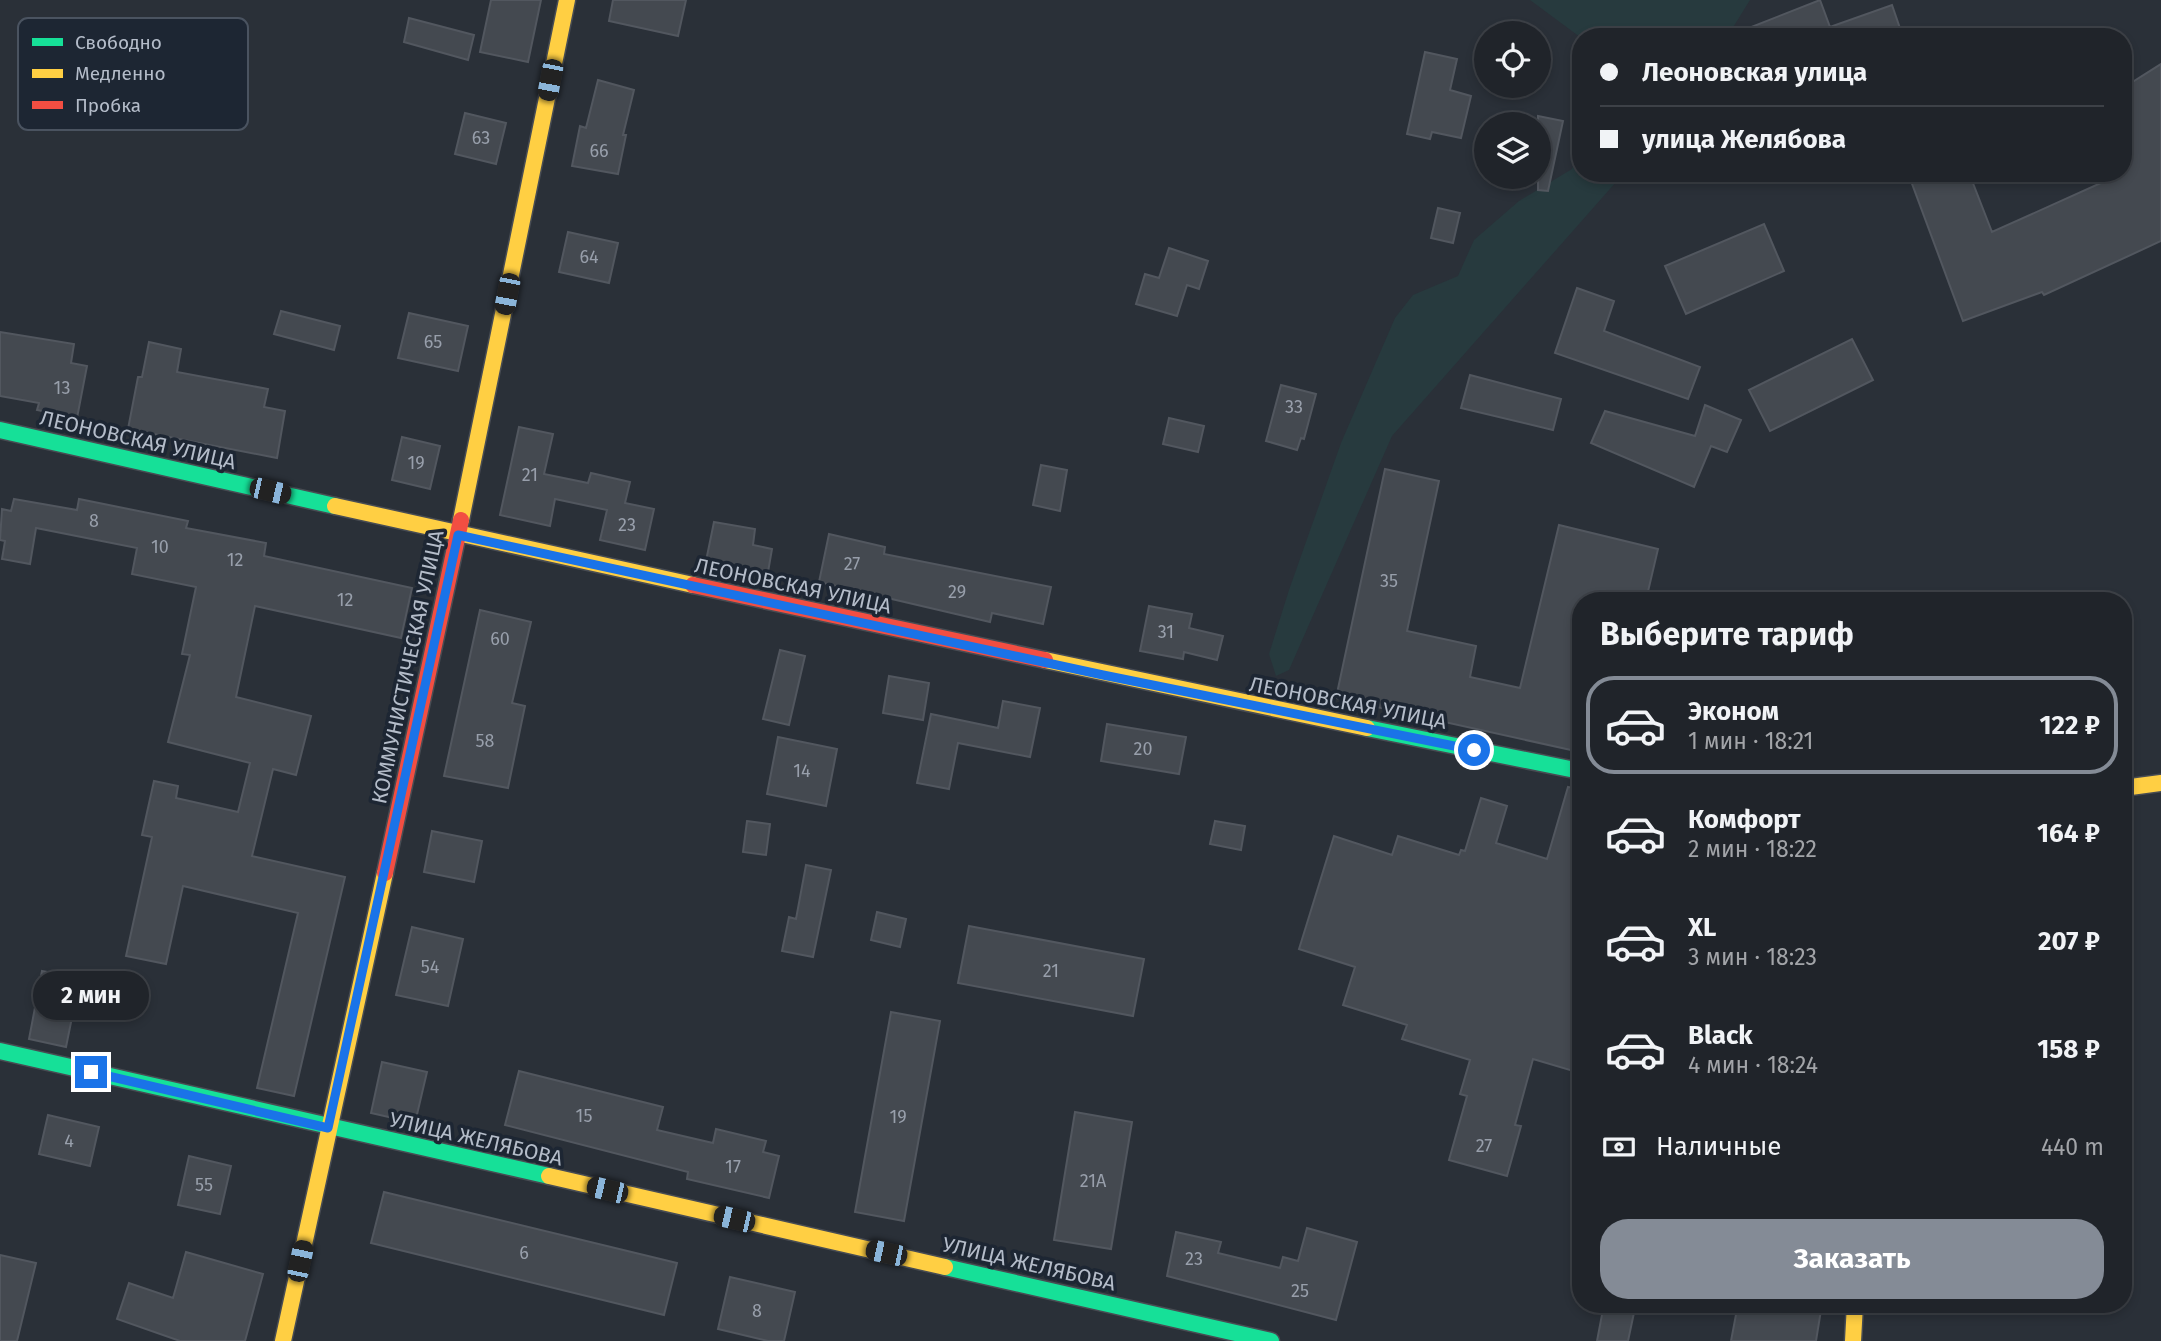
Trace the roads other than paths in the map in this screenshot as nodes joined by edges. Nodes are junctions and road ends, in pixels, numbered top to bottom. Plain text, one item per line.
1 (567, 0) edge
2 (0, 430) edge
3 (458, 535) junction
4 (1572, 769) edge
5 (2161, 783) edge
6 (2132, 787) edge
7 (0, 1051) edge
8 (328, 1128) junction
9 (1855, 1313) edge
10 (283, 1341) edge
11 (1271, 1341) edge
12 (1853, 1341) edge

1 - 3 street, КОММУНИСТИЧЕСКАЯ УЛИЦА
2 - 3 street, ЛЕОНОВСКАЯ УЛИЦА
3 - 4 street, ЛЕОНОВСКАЯ УЛИЦА
3 - 8 street, КОММУНИСТИЧЕСКАЯ УЛИЦА
5 - 6 street
7 - 8 street, УЛИЦА ЖЕЛЯБОВА
8 - 10 street, КОММУНИСТИЧЕСКАЯ УЛИЦА
8 - 11 street, УЛИЦА ЖЕЛЯБОВА
9 - 12 street

